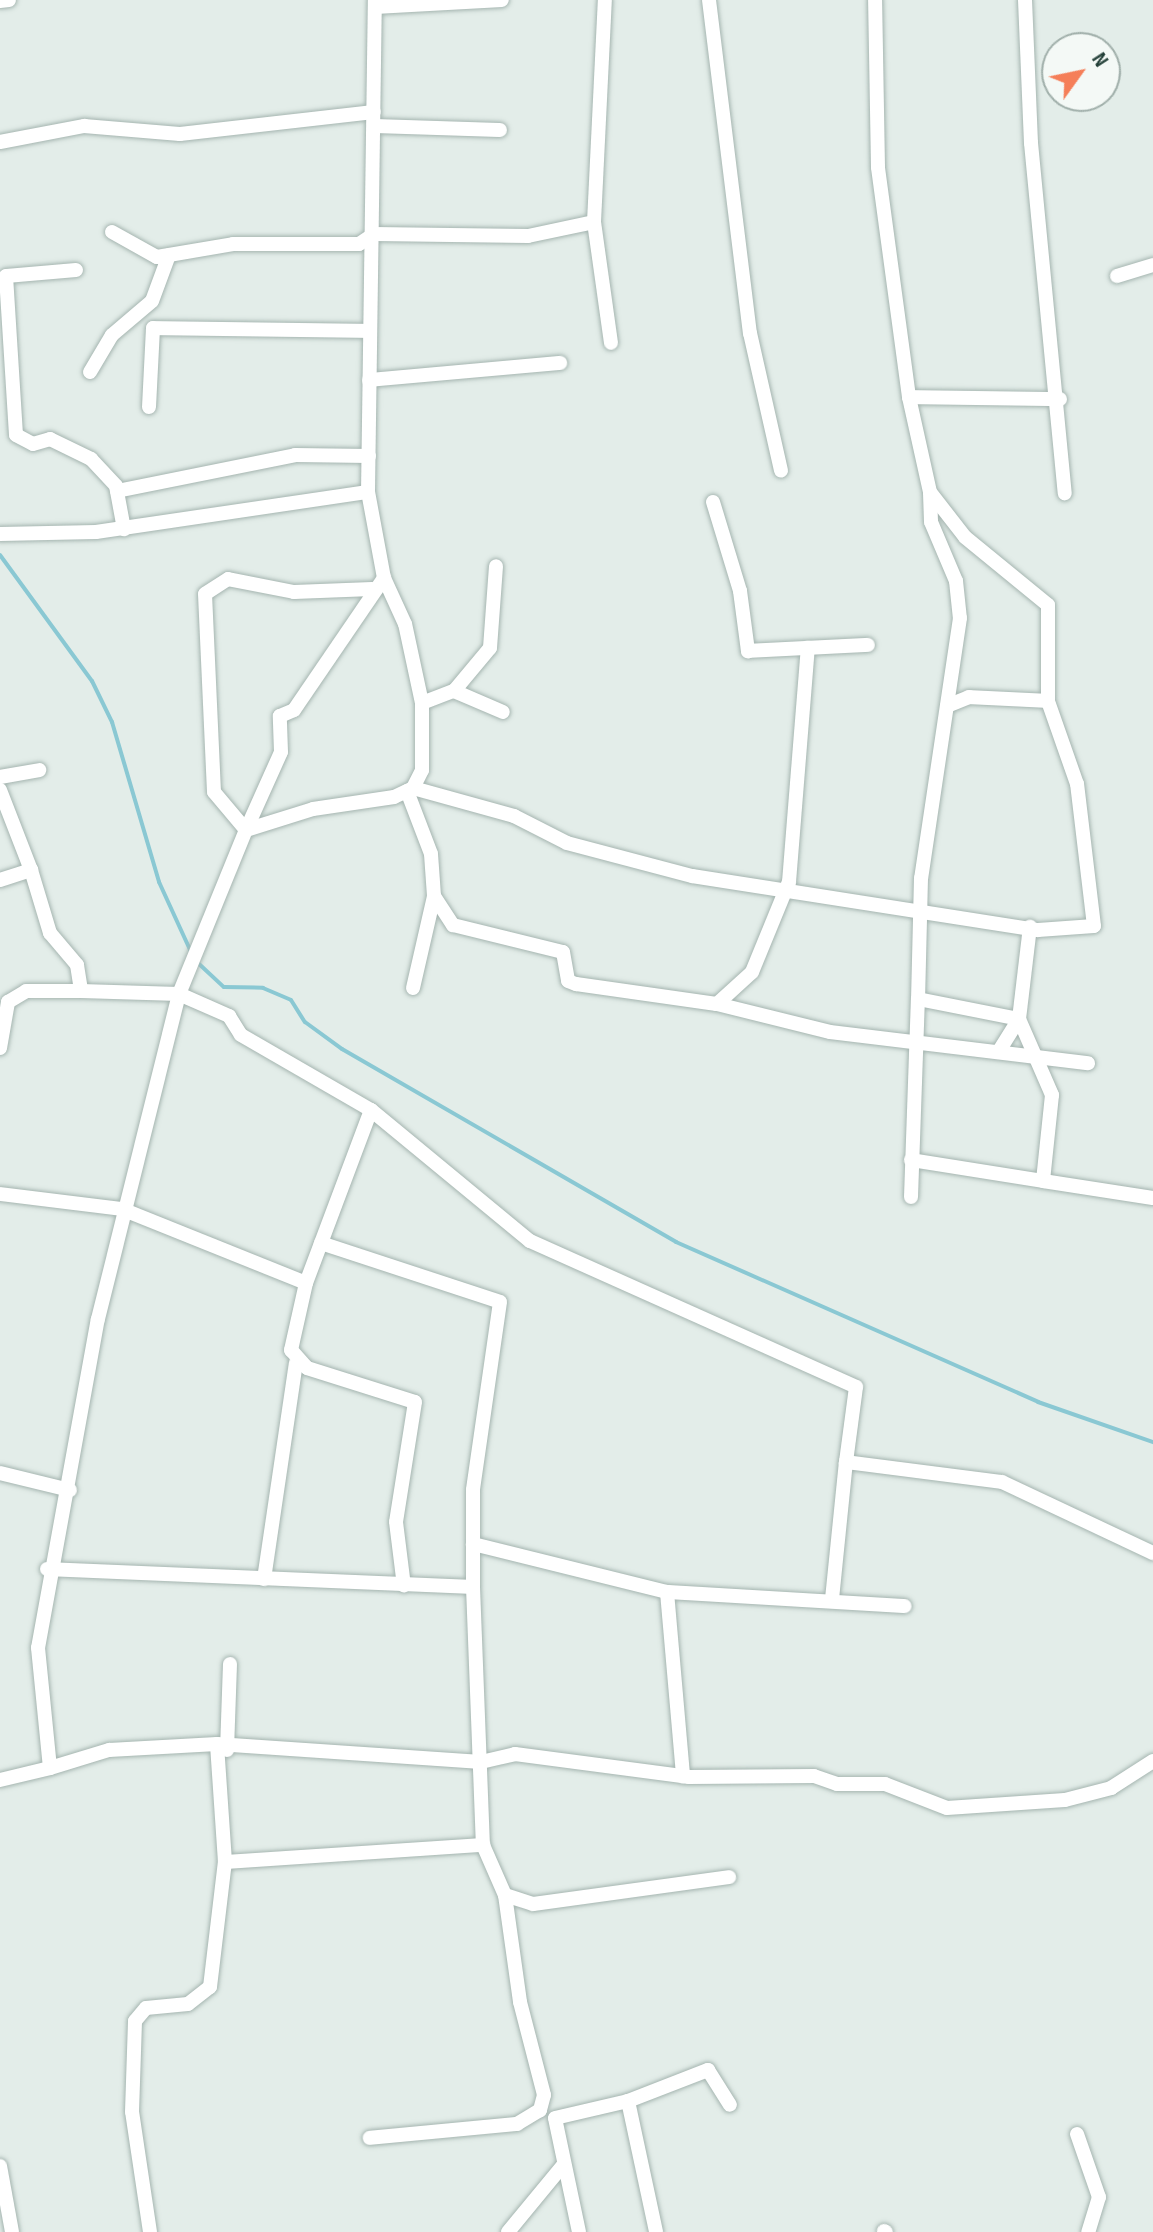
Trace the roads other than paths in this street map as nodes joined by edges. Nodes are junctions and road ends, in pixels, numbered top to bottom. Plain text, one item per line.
1 (8, 0) edge
2 (482, 0) edge
3 (502, 0) edge
4 (605, 0) edge
5 (709, 0) edge
6 (875, 0) edge
7 (1025, 0) edge
8 (0, 1) edge
9 (375, 3) edge
10 (374, 119) junction
11 (500, 130) dead end
12 (0, 142) edge
13 (594, 222) junction
14 (112, 232) dead end
15 (374, 234) junction
16 (169, 255) junction
17 (1153, 265) edge
18 (76, 270) dead end
19 (1117, 276) dead end
20 (369, 331) junction
21 (611, 343) dead end
22 (560, 363) dead end
23 (90, 372) dead end
24 (369, 380) junction
25 (909, 397) junction
26 (1060, 399) junction
27 (149, 407) dead end
28 (369, 456) junction
29 (781, 471) dead end
30 (117, 491) junction
31 (368, 492) junction
32 (930, 492) junction
33 (1065, 493) dead end
34 (713, 502) dead end
35 (124, 529) junction
36 (0, 534) edge
37 (496, 566) dead end
38 (384, 578) junction
39 (372, 589) junction
40 (868, 645) dead end
41 (808, 648) junction
42 (951, 682) junction
43 (454, 691) junction
44 (969, 697) junction
45 (1048, 701) junction
46 (422, 703) junction
47 (947, 706) junction
48 (503, 712) dead end
49 (39, 770) dead end
50 (0, 777) edge
51 (410, 789) junction
52 (0, 790) edge
53 (246, 830) junction
54 (31, 870) junction
55 (0, 880) edge
56 (788, 885) junction
57 (434, 896) junction
58 (920, 909) junction
59 (1030, 927) junction
60 (413, 988) dead end
61 (81, 991) junction
62 (179, 994) junction
63 (918, 999) junction
64 (717, 1004) junction
65 (1019, 1019) junction
66 (914, 1037) junction
67 (0, 1048) edge
68 (999, 1051) junction
69 (1038, 1061) junction
70 (1088, 1063) dead end
71 (371, 1110) junction
72 (911, 1160) junction
73 (1043, 1181) junction
74 (0, 1194) edge
75 (911, 1197) dead end
76 (1153, 1198) edge
77 (122, 1209) junction
78 (321, 1243) junction
79 (306, 1283) junction
80 (296, 1363) junction
81 (846, 1462) junction
82 (0, 1473) edge
83 (70, 1490) junction
84 (473, 1544) junction
85 (1153, 1553) edge
86 (47, 1569) junction
87 (264, 1579) junction
88 (404, 1586) junction
89 (473, 1587) junction
90 (667, 1592) junction
91 (832, 1599) junction
92 (905, 1606) dead end
93 (230, 1664) dead end
94 (222, 1747) junction
95 (1153, 1761) edge
96 (481, 1762) junction
97 (50, 1768) junction
98 (683, 1776) junction
99 (0, 1780) edge
100 (483, 1845) junction
101 (225, 1862) junction
102 (729, 1877) dead end
103 (505, 1895) junction
104 (628, 2101) junction
105 (730, 2105) dead end
106 (540, 2110) junction
107 (555, 2118) junction
108 (1077, 2134) dead end
109 (370, 2138) dead end
110 (564, 2164) junction
111 (0, 2166) edge
112 (12, 2232) edge
113 (150, 2232) edge
114 (508, 2232) edge
115 (579, 2232) edge
116 (656, 2232) edge
117 (1088, 2232) edge

1 - 8 street
2 - 3 street
2 - 9 street
4 - 13 street
5 - 29 street
6 - 25 street
7 - 26 street
9 - 10 street
10 - 11 street
10 - 12 street
10 - 15 street
13 - 15 street
13 - 21 street
14 - 16 street
15 - 16 street
15 - 20 street
16 - 23 street
17 - 19 street
18 - 30 street
20 - 24 street
20 - 27 street
22 - 24 street
24 - 28 street
25 - 26 street
25 - 32 street
26 - 33 street
28 - 30 street
28 - 31 street
30 - 35 street
31 - 35 street
31 - 38 street
32 - 42 street
32 - 45 street
34 - 41 street
35 - 36 street
37 - 43 street
38 - 39 street
38 - 46 street
39 - 53 street
39 - 53 street
40 - 41 street
41 - 56 street
42 - 44 street
42 - 47 street
43 - 46 street
43 - 48 street
44 - 45 street
44 - 47 street
45 - 59 street
46 - 51 street
47 - 58 street
49 - 50 street
51 - 53 street
51 - 56 street
51 - 57 street
52 - 54 street
53 - 62 street
54 - 55 street
54 - 61 street
56 - 58 street
56 - 64 street
57 - 60 street
57 - 64 street
58 - 59 street
58 - 63 street
59 - 65 street
61 - 62 street
61 - 67 street
62 - 71 street
62 - 77 street
63 - 65 street
63 - 66 street
64 - 66 street
65 - 68 street
65 - 69 street
66 - 68 street
66 - 72 street
68 - 69 street
69 - 70 street
69 - 73 street
71 - 78 street
71 - 81 street
72 - 73 street
72 - 75 street
73 - 76 street
74 - 77 street
77 - 79 street
77 - 83 street
78 - 79 street
78 - 84 street
79 - 80 street
80 - 87 street
80 - 88 street
81 - 85 street
81 - 91 street
82 - 83 street
83 - 86 street
84 - 89 street
84 - 90 street
86 - 87 street
86 - 97 street
87 - 88 street
88 - 89 street
89 - 96 street
90 - 91 street
90 - 98 street
91 - 92 street
93 - 94 street
94 - 96 street
94 - 97 street
94 - 101 street
95 - 98 street
96 - 98 street
96 - 100 street
97 - 99 street
100 - 101 street
100 - 103 street
101 - 113 street
102 - 103 street
103 - 106 street
104 - 105 street
104 - 107 street
104 - 116 street
106 - 107 street
106 - 109 street
107 - 110 street
108 - 117 street
110 - 114 street
110 - 115 street
111 - 112 street

